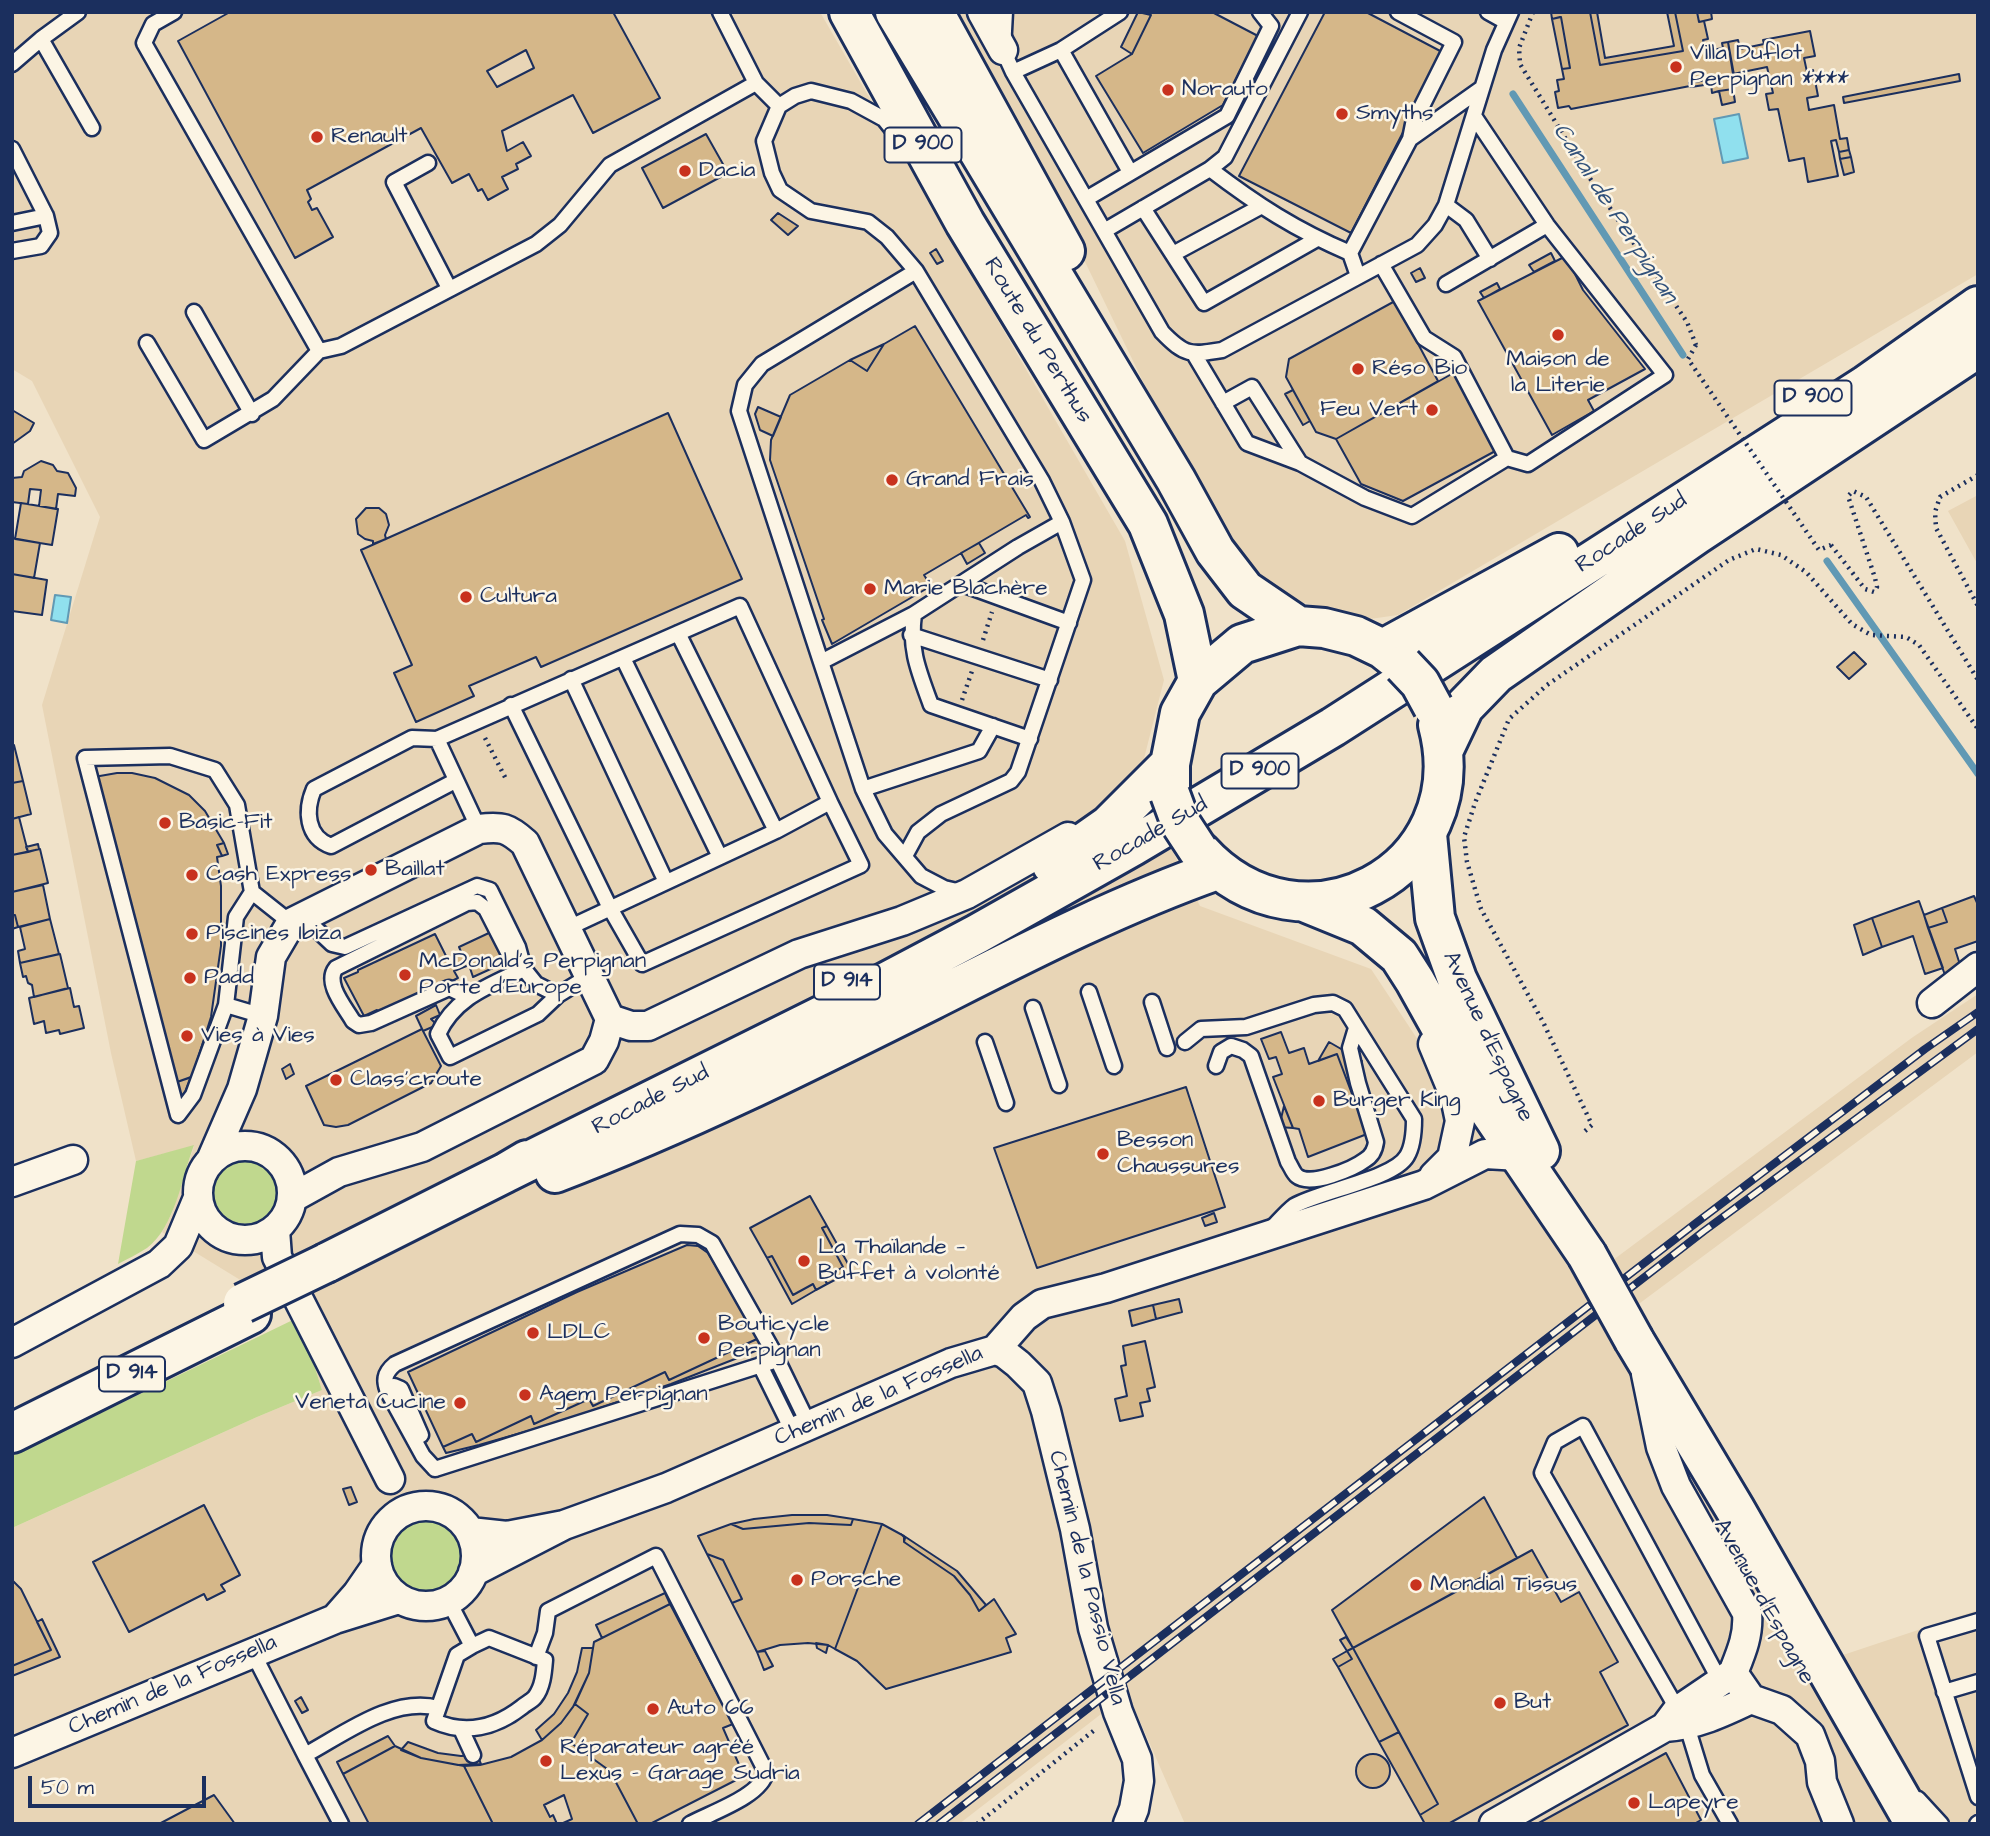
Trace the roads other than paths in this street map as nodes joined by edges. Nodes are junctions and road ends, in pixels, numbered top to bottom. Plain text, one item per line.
1 (78, 12) edge
2 (174, 12) edge
3 (720, 12) edge
4 (849, 12) edge
5 (895, 12) edge
6 (982, 12) edge
7 (1005, 12) edge
8 (1120, 12) edge
9 (1260, 12) edge
10 (1300, 12) edge
11 (1398, 12) edge
12 (1488, 12) edge
13 (1508, 17) edge
14 (939, 18) edge
15 (41, 38) junction
16 (1061, 50) junction
17 (1008, 61) junction
18 (12, 64) edge
19 (757, 83) junction
20 (1482, 88) junction
21 (779, 106) junction
22 (1475, 116) junction
23 (92, 128) dead end
24 (1410, 139) junction
25 (12, 149) edge
26 (428, 163) dead end
27 (1210, 169) junction
28 (1130, 172) junction
29 (18, 176) edge
30 (1086, 199) junction
31 (1446, 205) junction
32 (1260, 207) junction
33 (1143, 208) junction
34 (46, 216) junction
35 (12, 223) edge
36 (965, 223) junction
37 (1547, 225) junction
38 (1104, 231) junction
39 (1317, 239) junction
40 (12, 251) edge
41 (1350, 253) junction
42 (1173, 254) junction
43 (1490, 260) junction
44 (1381, 264) junction
45 (916, 271) junction
46 (1358, 276) junction
47 (1446, 284) dead end
48 (449, 288) junction
49 (1978, 297) edge
50 (1978, 306) edge
51 (194, 312) dead end
52 (1978, 338) edge
53 (147, 343) dead end
54 (1978, 348) edge
55 (319, 351) junction
56 (1194, 354) junction
57 (1223, 403) junction
58 (252, 414) junction
59 (1139, 419) junction
60 (1507, 458) junction
61 (1300, 463) junction
62 (1062, 522) junction
63 (962, 584) junction
64 (914, 614) junction
65 (1069, 623) junction
66 (1298, 626) junction
67 (678, 633) junction
68 (911, 635) junction
69 (1393, 657) junction
70 (623, 658) junction
71 (821, 662) junction
72 (571, 679) junction
73 (1050, 680) junction
74 (1199, 681) junction
75 (511, 705) junction
76 (993, 726) junction
77 (437, 739) junction
78 (1030, 739) junction
79 (1444, 749) junction
80 (1170, 779) junction
81 (455, 781) junction
82 (863, 789) junction
83 (830, 803) junction
84 (1109, 825) junction
85 (479, 829) junction
86 (776, 831) junction
87 (1427, 834) junction
88 (905, 856) junction
89 (720, 857) junction
90 (1208, 860) junction
91 (666, 882) junction
92 (252, 892) junction
93 (967, 894) junction
94 (1309, 904) junction
95 (610, 908) junction
96 (291, 923) junction
97 (566, 929) junction
98 (1978, 967) edge
99 (524, 969) junction
100 (589, 976) junction
101 (1415, 981) junction
102 (1089, 992) dead end
103 (558, 995) junction
104 (468, 997) junction
105 (1152, 1002) dead end
106 (1933, 1003) dead end
107 (226, 1005) junction
108 (1033, 1008) dead end
109 (263, 1016) junction
110 (610, 1019) junction
111 (1356, 1028) junction
112 (985, 1042) dead end
113 (1185, 1042) dead end
114 (1167, 1048) dead end
115 (1114, 1066) dead end
116 (1216, 1066) dead end
117 (1059, 1085) dead end
118 (242, 1089) junction
119 (1006, 1103) dead end
120 (259, 1147) junction
121 (1520, 1156) junction
122 (212, 1158) junction
123 (73, 1160) dead end
124 (285, 1166) junction
125 (339, 1172) junction
126 (508, 1181) junction
127 (12, 1182) edge
128 (1424, 1185) junction
129 (198, 1198) junction
130 (292, 1198) junction
131 (1265, 1235) junction
132 (256, 1240) junction
133 (1580, 1245) junction
134 (178, 1246) junction
135 (247, 1309) junction
136 (12, 1343) edge
137 (995, 1350) junction
138 (1641, 1357) junction
139 (777, 1360) junction
140 (760, 1365) junction
141 (12, 1418) edge
142 (801, 1429) junction
143 (12, 1433) edge
144 (390, 1479) junction
145 (427, 1506) junction
146 (392, 1520) junction
147 (564, 1525) junction
148 (470, 1532) junction
149 (376, 1565) junction
150 (473, 1572) junction
151 (399, 1599) junction
152 (448, 1601) junction
153 (335, 1619) junction
154 (1978, 1621) edge
155 (472, 1646) junction
156 (253, 1653) junction
157 (536, 1657) junction
158 (1727, 1677) junction
159 (1978, 1682) edge
160 (1944, 1692) junction
161 (1751, 1699) junction
162 (438, 1708) junction
163 (1676, 1721) junction
164 (461, 1729) junction
165 (12, 1753) edge
166 (305, 1755) junction
167 (472, 1755) dead end
168 (1881, 1762) junction
169 (1978, 1797) edge
170 (341, 1824) edge
171 (690, 1824) edge
172 (1128, 1824) edge
173 (1494, 1824) edge
174 (1730, 1824) edge
175 (1839, 1824) edge
176 (1891, 1824) edge
177 (1915, 1824) edge
178 (1941, 1824) edge

1 - 15 lane
2 - 55 lane
3 - 19 lane
4 - 36 main road, Route du Perthus / D 900
5 - 59 main road, Route du Perthus / D 900
6 - 17 street
7 - 17 lane
8 - 16 lane
9 - 28 lane
10 - 27 lane
11 - 24 lane
12 - 13 lane
13 - 20 lane
14 - 59 main road
15 - 18 lane
15 - 23 lane
16 - 17 lane
16 - 28 lane
17 - 30 lane
19 - 21 lane
19 - 48 lane
20 - 22 lane
20 - 24 lane
21 - 36 lane
21 - 45 lane
22 - 31 lane
22 - 37 lane
24 - 41 lane
25 - 29 lane
26 - 48 lane
27 - 32 lane
27 - 33 lane
28 - 30 lane
29 - 34 lane
30 - 38 lane
31 - 43 lane
31 - 44 lane
32 - 39 lane
32 - 42 lane
33 - 38 lane
33 - 42 lane
34 - 35 lane
34 - 40 lane
36 - 74 main road, Route du Perthus / D 900
37 - 43 lane
37 - 60 lane
38 - 56 lane
39 - 41 lane
39 - 42 lane
41 - 46 lane
43 - 47 lane
44 - 46 lane
44 - 60 lane
45 - 62 lane
45 - 71 lane
46 - 56 lane
48 - 55 lane
49 - 69 main road, Rocade Sud / D 900
50 - 126 main road, Rocade Sud / D 900
51 - 58 lane
52 - 126 main road, Rocade Sud / D 900
53 - 58 lane
54 - 79 main road, Rocade Sud / D 900
55 - 58 lane
56 - 57 lane
57 - 61 lane
57 - 61 lane
59 - 66 main road, Route du Perthus / D 900
60 - 61 lane
62 - 63 lane
62 - 65 lane
63 - 64 lane
63 - 65 lane
64 - 68 lane
64 - 71 lane
65 - 73 lane
66 - 69 main road
66 - 74 main road
67 - 70 lane
67 - 83 lane
67 - 86 lane
68 - 73 lane
68 - 76 lane
69 - 79 main road, bridge
70 - 72 lane
70 - 89 lane
71 - 82 lane
72 - 75 lane
72 - 91 lane
73 - 78 lane
74 - 80 main road
75 - 77 lane
75 - 95 lane
76 - 78 lane
76 - 82 lane
77 - 81 lane
77 - 81 lane
78 - 88 lane
79 - 87 main road
80 - 84 main road, D 914
80 - 90 main road, bridge
81 - 85 lane
82 - 88 lane
83 - 86 lane
83 - 95 lane
84 - 93 street
84 - 126 main road, D 914
85 - 96 street
85 - 97 street
86 - 89 lane
87 - 94 main road
87 - 133 main road, Avenue d'Espagne
88 - 93 lane
89 - 91 lane
90 - 94 main road
90 - 126 main road, D 914
91 - 95 lane
92 - 96 lane
92 - 107 lane
92 - 107 lane
93 - 110 street
94 - 101 main road, Avenue d'Espagne
95 - 97 lane
96 - 99 lane
96 - 109 street
97 - 100 street
98 - 106 street
99 - 103 lane
99 - 104 lane
99 - 104 lane
100 - 103 lane
100 - 110 street
101 - 121 main road, Avenue d'Espagne
101 - 128 street, Chemin de la Fossella
102 - 115 lane
103 - 104 lane
105 - 114 lane
107 - 109 lane
108 - 117 lane
109 - 118 street
110 - 125 street
111 - 113 lane
111 - 116 lane
111 - 131 lane
112 - 119 lane
118 - 120 street
118 - 122 street
120 - 122 street
120 - 124 street
121 - 128 street, Chemin de la Fossella
121 - 133 main road, Avenue d'Espagne
122 - 129 street
123 - 127 street
124 - 125 street
124 - 130 street
125 - 130 street
126 - 135 main road, D 914
128 - 131 street, Chemin de la Fossella
129 - 132 street
129 - 134 street
130 - 132 street
131 - 137 street, Chemin de la Fossella
132 - 134 street
132 - 144 street
133 - 138 main road, Avenue d'Espagne, bridge
134 - 136 street
135 - 141 main road, D 914
135 - 143 main road, D 914
137 - 142 street, Chemin de la Fossella
137 - 172 street, Chemin de la Passio Vella
138 - 158 street, Avenue d'Espagne
138 - 168 main road, Avenue d'Espagne
138 - 176 main road, Avenue d'Espagne
139 - 140 lane
139 - 140 lane
139 - 142 lane
140 - 142 lane
142 - 147 street, Chemin de la Fossella
144 - 145 street
144 - 146 street
145 - 146 street
145 - 148 street
146 - 149 street
147 - 148 street, Chemin de la Fossella
147 - 150 street, Chemin de la Fossella
148 - 150 street
149 - 151 street
149 - 153 street, Chemin de la Fossella
150 - 152 street
151 - 152 street
151 - 153 street, Chemin de la Fossella
152 - 155 lane
153 - 156 street, Chemin de la Fossella
154 - 160 lane
155 - 157 lane
155 - 162 lane
156 - 165 street, Chemin de la Fossella
156 - 166 lane
157 - 164 lane
157 - 171 lane
158 - 161 street
158 - 163 street
158 - 163 lane
159 - 160 lane
160 - 169 lane
161 - 163 street
161 - 175 street, Avenue d'Espagne
162 - 164 lane
162 - 166 lane
163 - 173 street
163 - 174 lane
164 - 167 lane
166 - 170 lane
168 - 177 main road, Avenue d'Espagne
168 - 178 lane, Avenue d'Espagne

